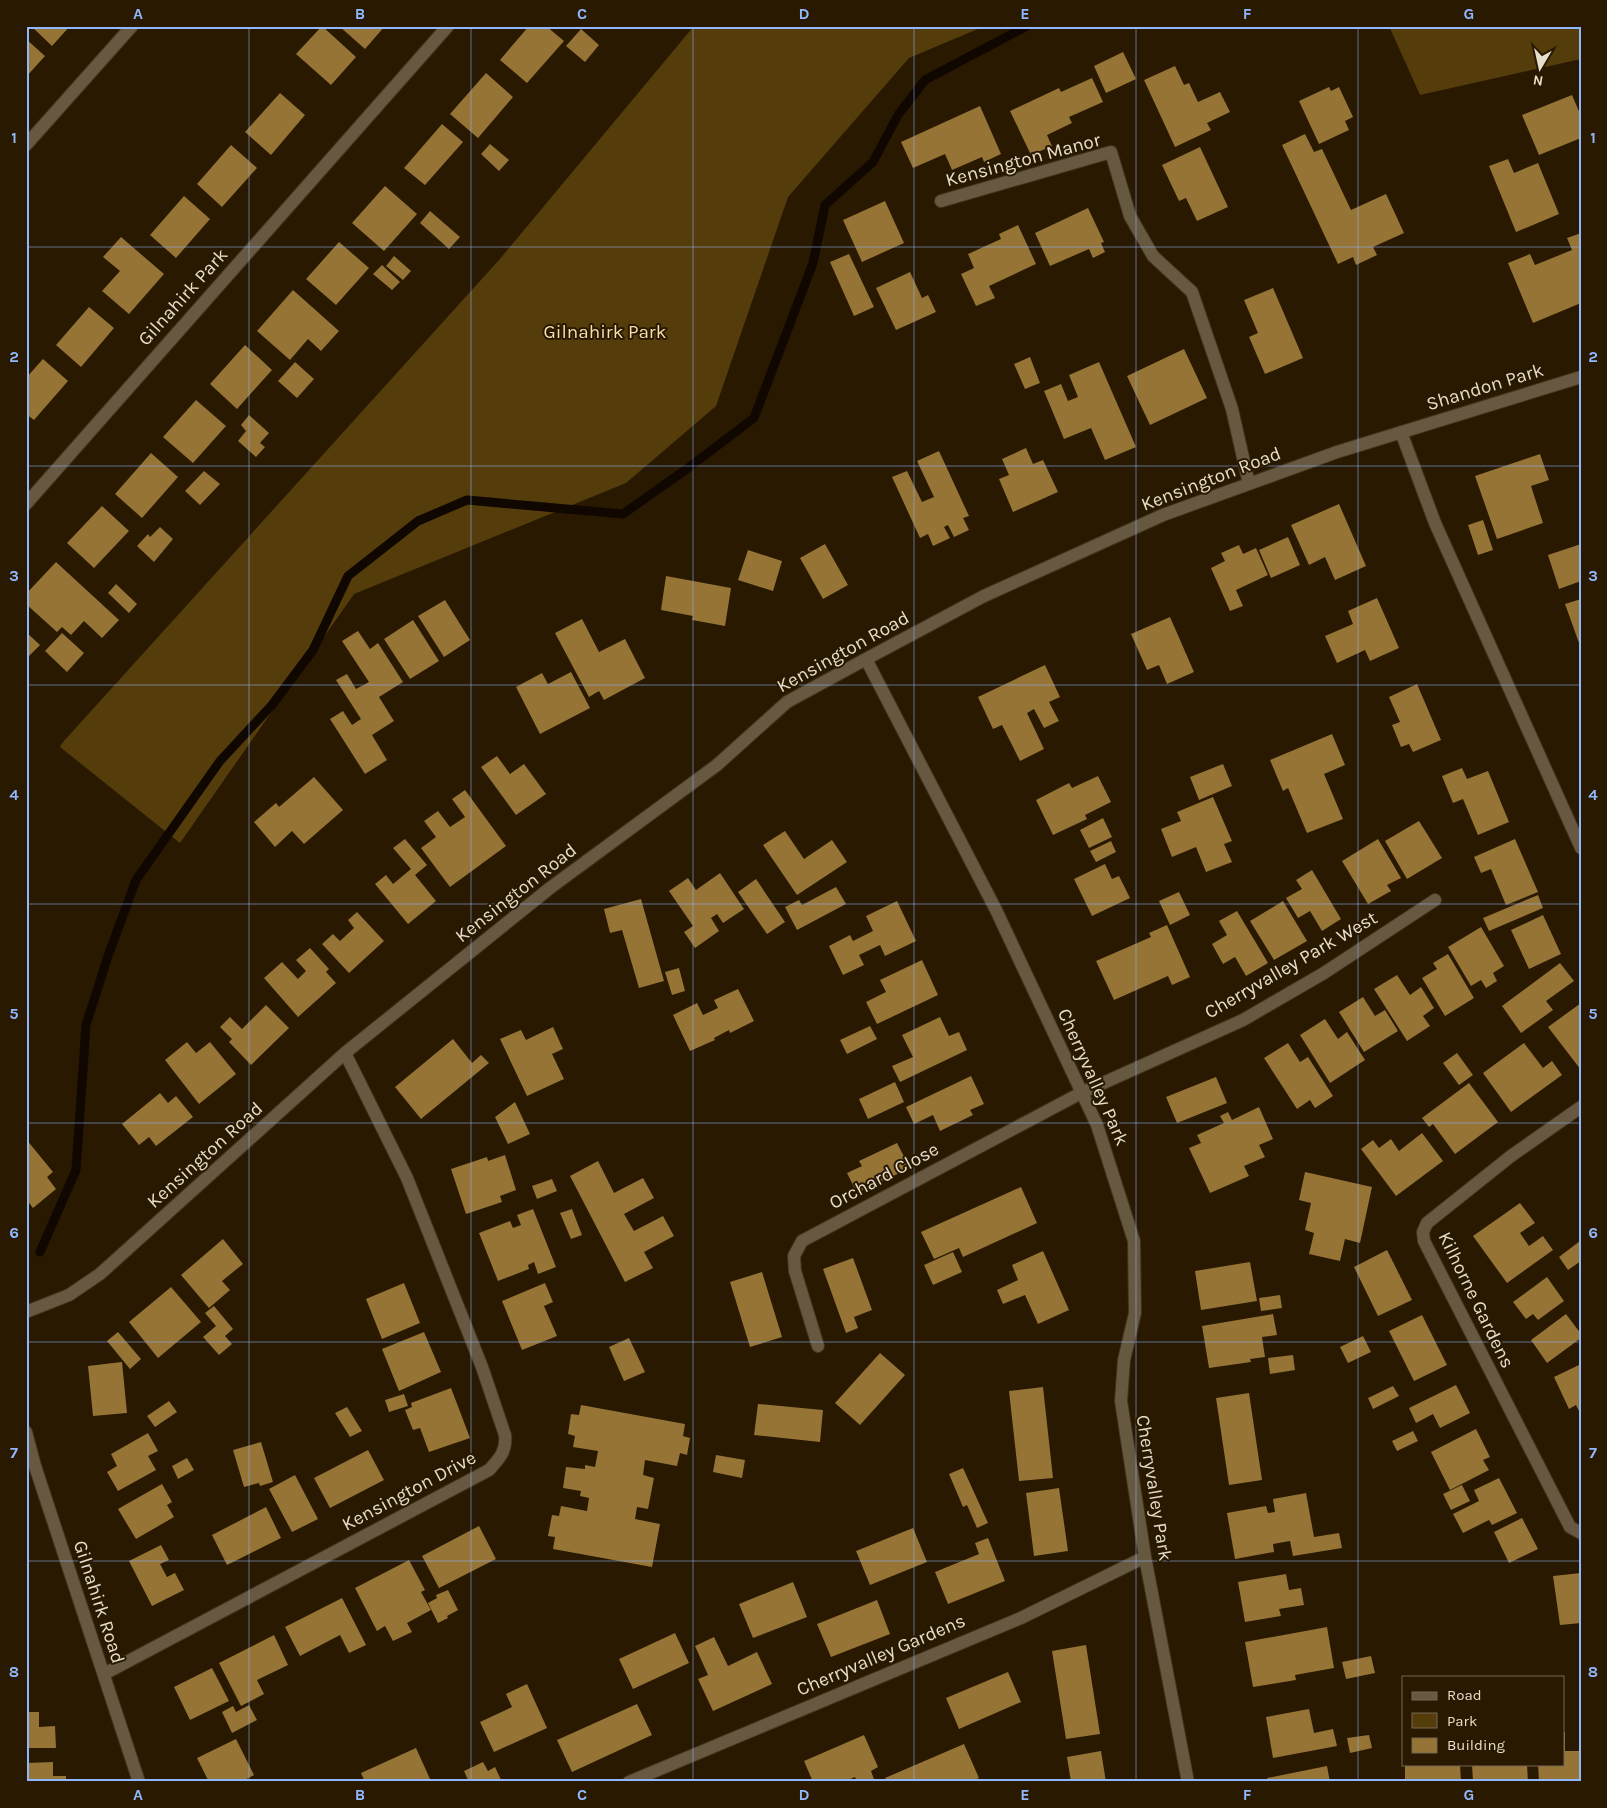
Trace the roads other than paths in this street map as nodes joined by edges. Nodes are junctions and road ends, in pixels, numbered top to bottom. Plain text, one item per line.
1 (132, 26) edge
2 (448, 26) edge
3 (26, 144) edge
4 (941, 201) dead end
5 (1581, 377) edge
6 (1401, 432) junction
7 (1248, 484) junction
8 (26, 504) edge
9 (866, 658) junction
10 (1581, 848) edge
11 (1435, 900) dead end
12 (345, 1053) junction
13 (1082, 1093) junction
14 (1581, 1107) edge
15 (26, 1312) edge
16 (818, 1346) dead end
17 (26, 1432) edge
18 (31, 1467) edge
19 (1581, 1533) edge
20 (1145, 1557) junction
21 (104, 1674) junction
22 (139, 1782) edge
23 (629, 1782) edge
24 (1188, 1782) edge

1 - 3 street
2 - 8 street, Gilnahirk Park
4 - 7 street, Kensington Manor
5 - 6 street, Shandon Park
6 - 7 street, Kensington Road
6 - 10 street
7 - 9 street, Kensington Road
9 - 12 street, Kensington Road
9 - 13 street, Cherryvalley Park
11 - 13 street, Cherryvalley Park West
12 - 15 street, Kensington Road
12 - 21 street, Kensington Drive
13 - 16 street, Orchard Close
13 - 20 street, Cherryvalley Park
14 - 19 street, Kilhorne Gardens
17 - 18 street, Gilnahirk Road
18 - 21 street, Gilnahirk Road
20 - 23 street, Cherryvalley Gardens
20 - 24 street, Cherryvalley Park
21 - 22 street, Gilnahirk Road

